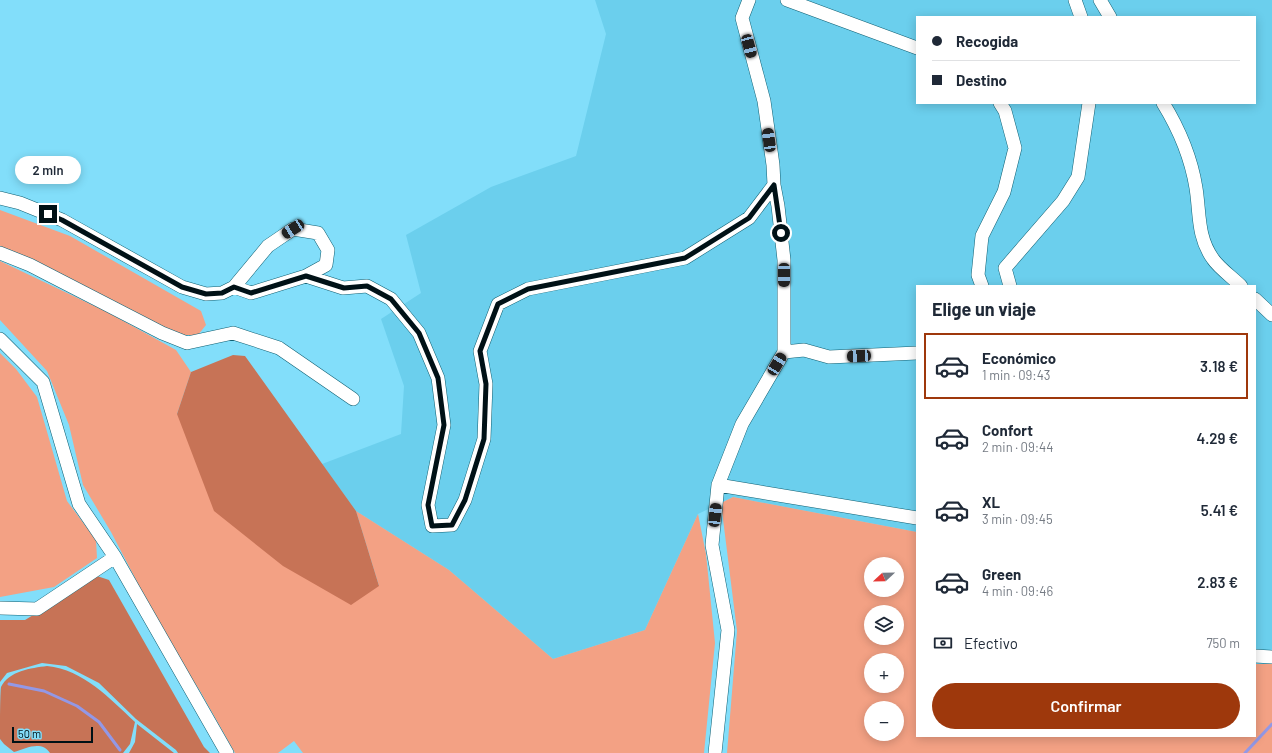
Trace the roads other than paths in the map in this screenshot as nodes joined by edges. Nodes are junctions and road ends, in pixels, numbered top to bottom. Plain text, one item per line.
1 (749, 0) edge
2 (787, 0) edge
3 (1075, 0) edge
4 (1100, 0) edge
5 (1081, 16) edge
6 (1109, 16) edge
7 (916, 48) edge
8 (1001, 104) edge
9 (1089, 104) edge
10 (1164, 104) edge
11 (774, 185) junction
12 (0, 198) edge
13 (0, 253) edge
14 (306, 276) junction
15 (982, 285) edge
16 (1010, 285) edge
17 (1241, 285) edge
18 (234, 287) junction
19 (1256, 300) edge
20 (1272, 315) edge
21 (0, 339) edge
22 (784, 352) junction
23 (916, 353) edge
24 (353, 399) dead end
25 (718, 484) junction
26 (916, 518) edge
27 (115, 557) junction
28 (0, 608) edge
29 (1256, 656) edge
30 (1272, 656) edge
31 (227, 753) edge
32 (715, 753) edge

1 - 11 street
2 - 7 street
3 - 5 street
4 - 6 street
8 - 15 street
9 - 16 street
10 - 17 street
11 - 14 street
11 - 22 street
12 - 18 street
13 - 24 street
14 - 18 street
14 - 18 street
19 - 20 street
21 - 27 street
22 - 23 street
22 - 25 street
25 - 26 street
25 - 32 street
27 - 28 street
27 - 31 street
29 - 30 street

